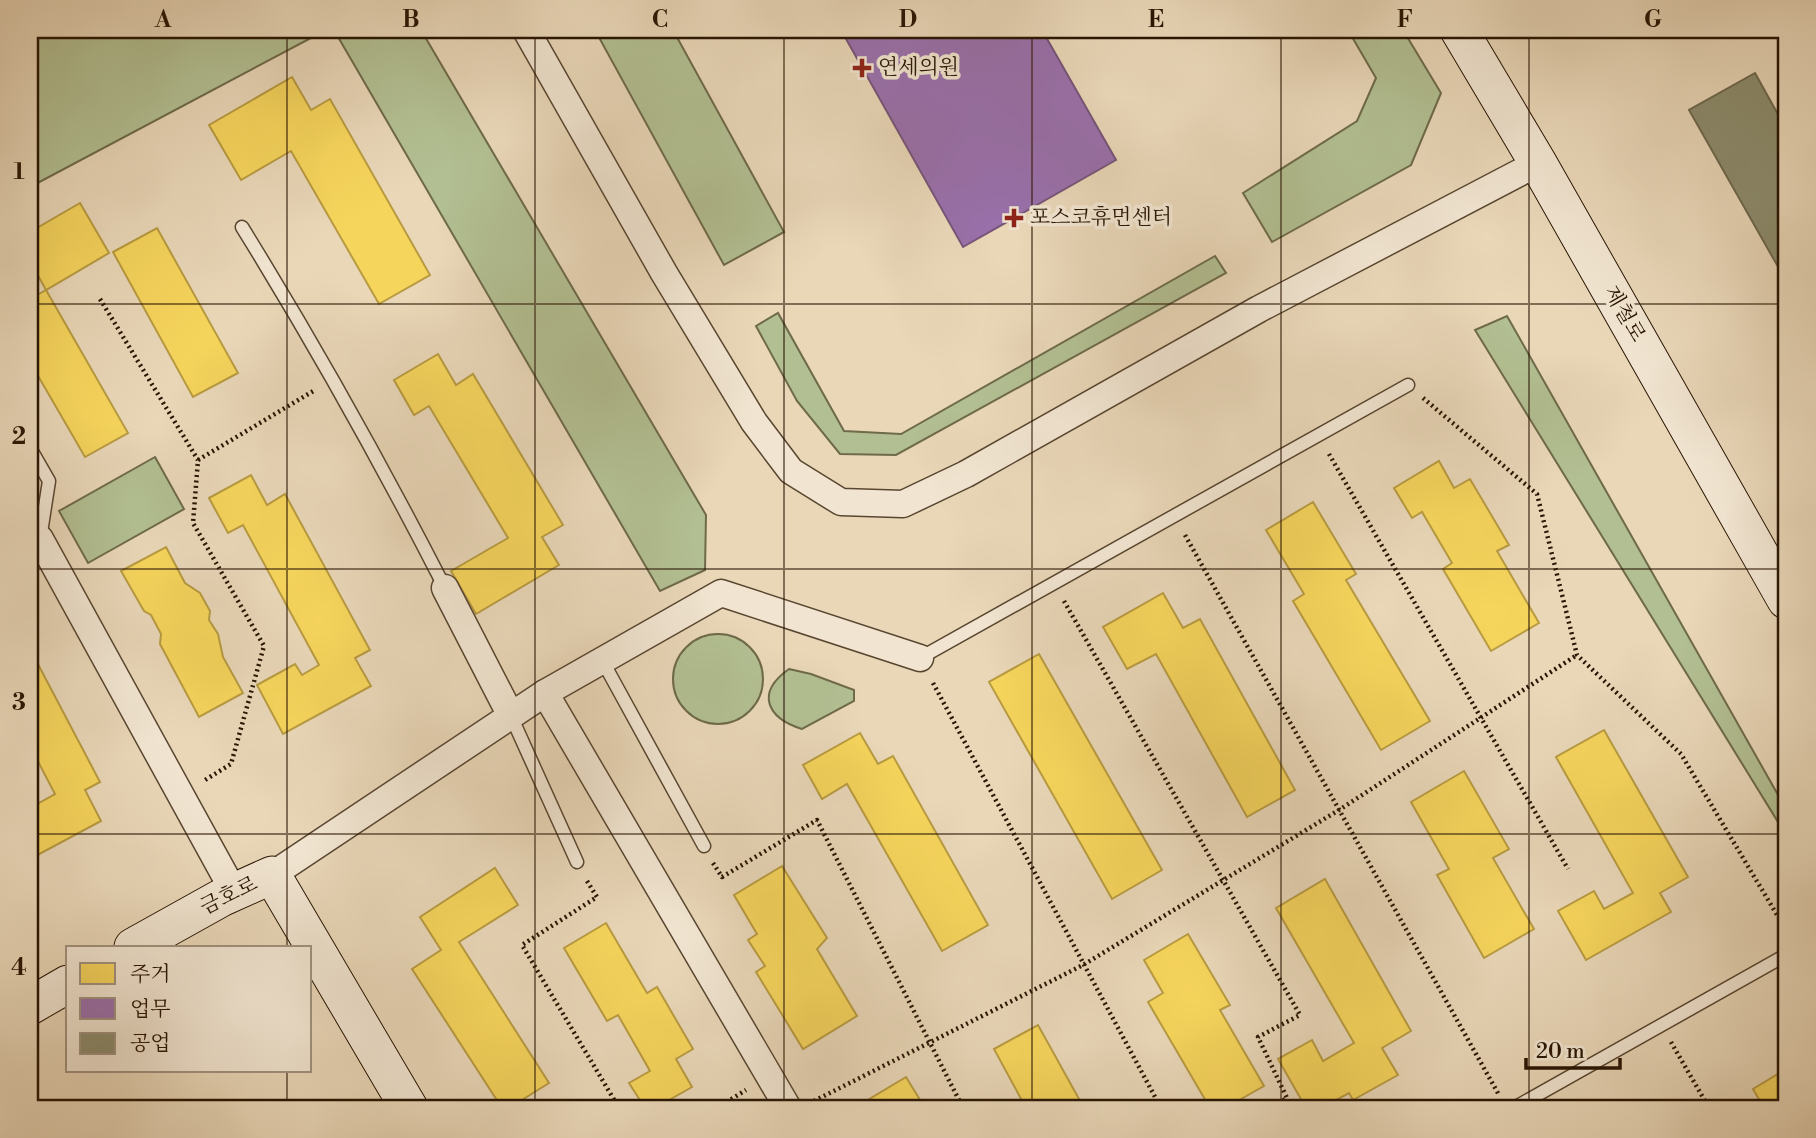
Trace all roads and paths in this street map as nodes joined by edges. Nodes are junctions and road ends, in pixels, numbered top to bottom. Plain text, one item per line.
1 (526, 30) edge
2 (1460, 30) edge
3 (1774, 30) edge
4 (1786, 51) edge
5 (1538, 163) junction
6 (242, 228) dead end
7 (100, 299) dead end
8 (332, 380) junction
9 (1408, 385) joint
10 (1318, 435) junction
11 (30, 448) edge
12 (198, 460) junction
13 (1174, 516) junction
14 (40, 539) joint
15 (1054, 583) junction
16 (445, 588) joint
17 (1786, 600) edge
18 (1577, 655) junction
19 (920, 658) junction
20 (602, 660) junction
21 (545, 693) junction
22 (511, 716) junction
23 (1481, 717) junction
24 (181, 795) junction
25 (1339, 810) junction
26 (704, 846) joint
27 (577, 862) joint
28 (1568, 869) dead end
29 (272, 875) junction
30 (1222, 881) junction
31 (233, 892) junction
32 (1786, 930) edge
33 (135, 946) edge
34 (1786, 955) edge
35 (1083, 965) junction
36 (66, 985) edge
37 (30, 1006) edge
38 (1662, 1026) junction
39 (930, 1042) junction
40 (1499, 1096) dead end
41 (614, 1101) junction
42 (800, 1105) edge
43 (409, 1108) edge
44 (603, 1108) edge
45 (619, 1108) edge
46 (963, 1108) edge
47 (1161, 1108) edge
48 (1269, 1108) edge
49 (1514, 1108) edge
50 (1709, 1108) edge

1 - 5 street
2 - 5 main road, 제철로
3 - 4 path
5 - 17 main road, 제철로
6 - 8 lane
7 - 12 path
8 - 12 path
8 - 16 lane
9 - 10 lane
9 - 18 path
10 - 13 lane
10 - 23 path
11 - 14 lane
12 - 24 path
13 - 15 lane
13 - 25 path
14 - 24 street
15 - 19 lane
15 - 30 path
16 - 22 street
18 - 23 path
18 - 32 path
19 - 20 street
19 - 35 path
20 - 21 street
20 - 26 lane
21 - 22 street
21 - 42 street
22 - 27 lane
22 - 29 street
23 - 25 path
23 - 28 path
24 - 31 street
25 - 30 path
25 - 40 path
26 - 39 path
27 - 41 path
29 - 31 main road, 금호로
29 - 43 main road, 금호로
30 - 35 path
30 - 48 path
31 - 33 main road, 금호로
34 - 38 lane
35 - 39 path
35 - 47 path
36 - 37 main road
38 - 49 lane
38 - 50 path
39 - 42 path
39 - 46 path
41 - 44 path
41 - 45 path

